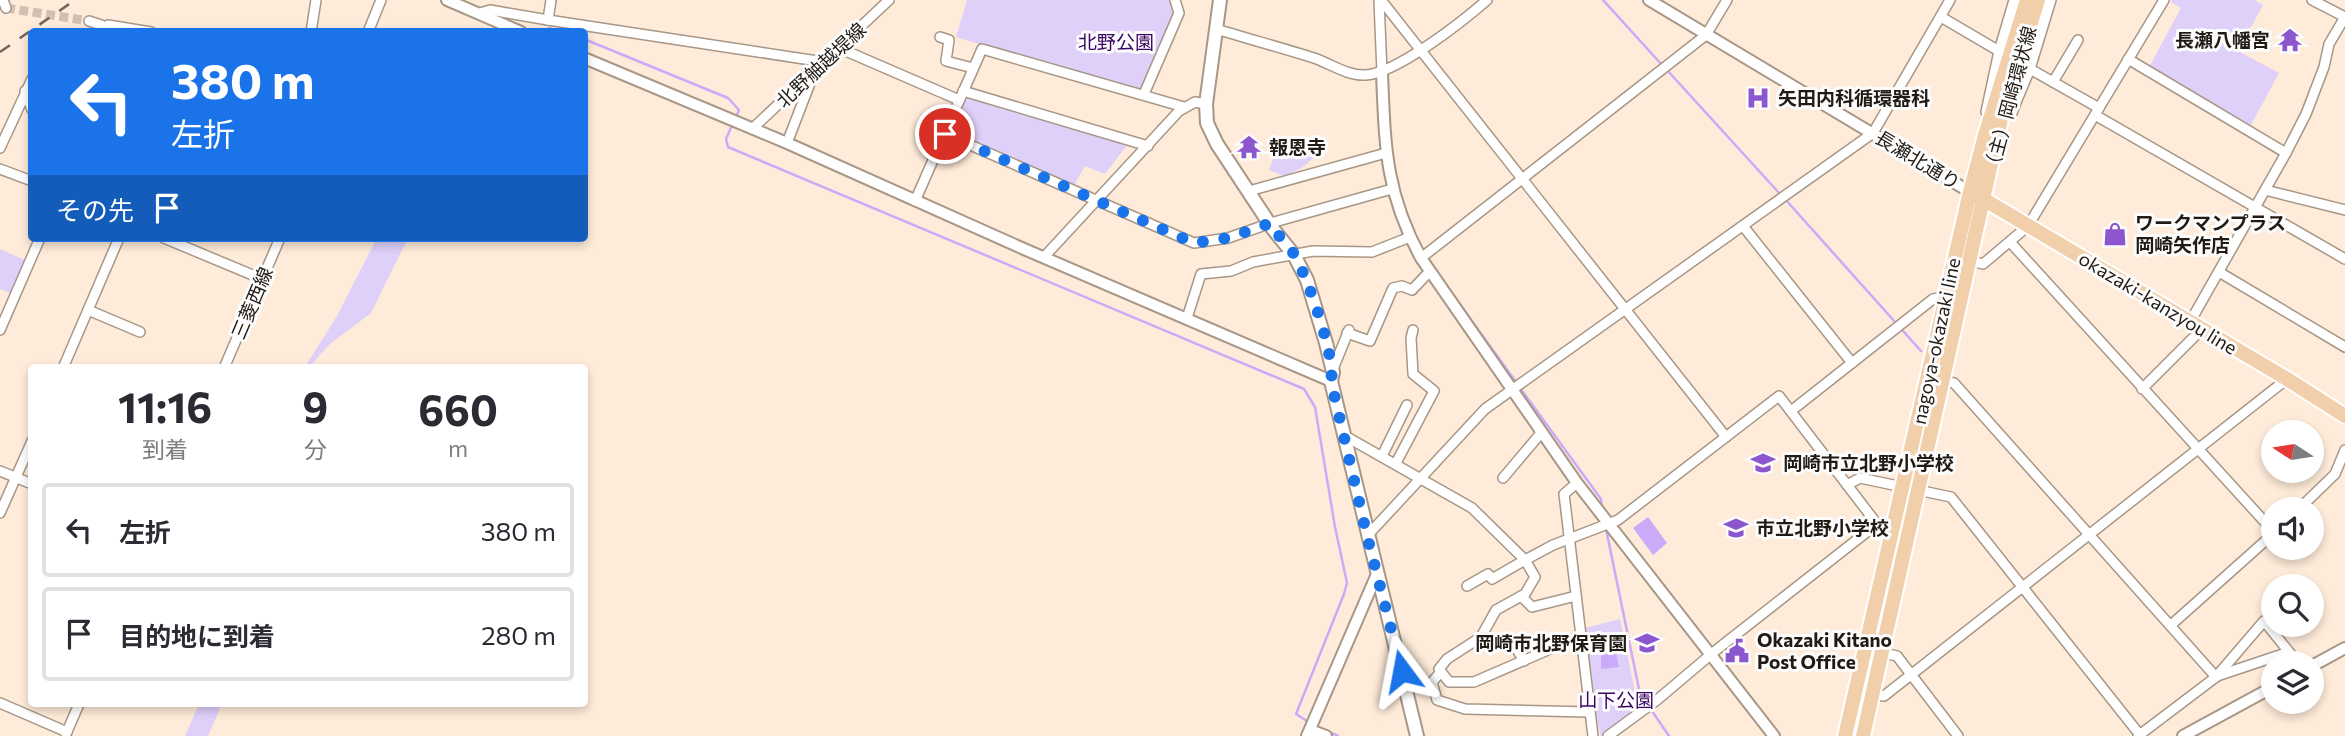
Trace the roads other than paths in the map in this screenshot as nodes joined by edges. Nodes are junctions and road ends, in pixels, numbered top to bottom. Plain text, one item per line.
1 (316, 0) edge
2 (381, 0) edge
3 (447, 0) edge
4 (551, 0) edge
5 (889, 0) edge
6 (1175, 0) edge
7 (1220, 0) edge
8 (1380, 0) edge
9 (1487, 0) edge
10 (1648, 0) edge
11 (1727, 0) edge
12 (1950, 0) edge
13 (2014, 0) edge
14 (2027, 0) edge
15 (2038, 0) edge
16 (2051, 0) edge
17 (2312, 0) edge
18 (2162, 1) edge
19 (480, 13) junction
20 (1941, 17) junction
21 (2345, 17) edge
22 (548, 20) junction
23 (89, 21) tunnel mouth
24 (102, 28) edge
25 (104, 28) edge
26 (126, 28) edge
27 (312, 28) edge
28 (370, 28) edge
29 (512, 28) edge
30 (1216, 29) junction
31 (1706, 35) junction
32 (940, 37) dead end
33 (2078, 40) dead end
34 (839, 48) junction
35 (1420, 50) junction
36 (1999, 51) junction
37 (2128, 59) junction
38 (588, 60) edge
39 (824, 62) junction
40 (972, 68) junction
41 (2030, 69) junction
42 (816, 70) junction
43 (1382, 73) junction
44 (2053, 82) junction
45 (28, 86) edge
46 (25, 91) junction
47 (1144, 94) junction
48 (961, 96) junction
49 (28, 99) edge
50 (1206, 104) junction
51 (1184, 107) junction
52 (2097, 111) junction
53 (2001, 119) junction
54 (752, 129) junction
55 (1873, 133) junction
56 (945, 134) junction
57 (1985, 135) junction
58 (787, 143) junction
59 (1148, 146) junction
60 (0, 148) edge
61 (1385, 153) junction
62 (2286, 153) junction
63 (0, 169) edge
64 (1521, 178) junction
65 (28, 180) edge
66 (1392, 189) junction
67 (2265, 190) junction
68 (1249, 191) junction
69 (1970, 192) junction
70 (1984, 200) junction
71 (915, 201) junction
72 (1097, 201) junction
73 (2256, 208) junction
74 (2345, 210) edge
75 (1271, 223) junction
76 (1743, 226) junction
77 (2028, 226) junction
78 (1410, 237) junction
79 (38, 242) edge
80 (117, 242) edge
81 (174, 242) edge
82 (278, 242) edge
83 (2010, 242) junction
84 (1294, 255) junction
85 (1044, 257) junction
86 (1421, 258) junction
87 (2345, 259) edge
88 (1970, 261) junction
89 (1430, 271) junction
90 (2220, 272) junction
91 (262, 279) junction
92 (1946, 296) junction
93 (1626, 309) junction
94 (88, 310) junction
95 (1187, 318) junction
96 (2196, 326) junction
97 (0, 330) edge
98 (1413, 330) dead end
99 (140, 332) dead end
100 (2345, 346) edge
101 (1852, 363) junction
102 (65, 364) edge
103 (226, 364) edge
104 (1332, 375) junction
105 (2287, 379) junction
106 (1943, 381) junction
107 (2142, 389) junction
108 (1513, 390) junction
109 (1407, 405) dead end
110 (1791, 411) junction
111 (2345, 416) edge
112 (1541, 433) junction
113 (1345, 436) junction
114 (1726, 437) junction
115 (28, 449) edge
116 (2345, 450) edge
117 (2198, 451) junction
118 (1382, 456) junction
119 (1396, 463) junction
120 (0, 471) edge
121 (15, 477) junction
122 (1503, 478) dead end
123 (1421, 480) junction
124 (28, 482) edge
125 (1577, 483) junction
126 (1847, 485) junction
127 (1911, 488) junction
128 (2311, 497) edge
129 (0, 513) edge
130 (2261, 519) edge
131 (1609, 524) junction
132 (2091, 535) junction
133 (1367, 536) junction
134 (1570, 540) junction
135 (2261, 543) edge
136 (1525, 560) junction
137 (1377, 573) junction
138 (1467, 586) dead end
139 (2024, 587) junction
140 (1521, 596) junction
141 (1576, 596) junction
142 (2171, 625) junction
143 (1580, 636) junction
144 (1513, 643) dead end
145 (2344, 649) edge
146 (2288, 651) edge
147 (1883, 653) junction
148 (1711, 655) junction
149 (2324, 660) edge
150 (1524, 661) junction
151 (2261, 662) edge
152 (1441, 672) junction
153 (1911, 675) junction
154 (2216, 677) junction
155 (2261, 694) edge
156 (1873, 695) junction
157 (0, 703) edge
158 (78, 707) edge
159 (1588, 712) junction
160 (1308, 733) edge
161 (66, 734) edge
162 (1326, 736) edge
163 (1417, 736) edge
164 (1592, 736) edge
165 (1608, 736) edge
166 (1774, 736) edge
167 (1837, 736) edge
168 (1845, 736) edge
169 (1863, 736) edge
170 (1958, 736) edge
171 (2139, 736) edge
172 (2183, 736) edge

1 - 27 street
2 - 28 street
3 - 19 street
4 - 22 street
5 - 34 street, 北野舳越堤線
6 - 47 street
7 - 30 main road
8 - 35 street
8 - 43 street
9 - 35 street
10 - 31 street, 長瀬北通り
11 - 31 street
12 - 20 street
13 - 36 street
14 - 57 main road, （主）岡崎環状線
15 - 53 main road, （主）岡崎環状線
16 - 41 street
17 - 21 street
18 - 37 street
19 - 22 street
19 - 29 street
20 - 36 street
20 - 55 street
21 - 62 street
22 - 39 street
23 - 24 street
25 - 26 street
30 - 43 street
30 - 50 main road
31 - 55 street, 長瀬北通り
31 - 64 street
32 - 40 street
33 - 44 street
34 - 39 street, 北野舳越堤線
34 - 48 street
35 - 43 street
35 - 64 street
36 - 57 street
37 - 52 street
37 - 62 street
38 - 54 street
39 - 42 street, 北野舳越堤線
40 - 47 street
40 - 48 street
41 - 44 street
41 - 53 street
42 - 54 street, 北野舳越堤線
42 - 58 street
43 - 61 street
44 - 52 street
45 - 46 street
46 - 49 street
46 - 60 street
47 - 51 street
48 - 56 street
48 - 59 street
50 - 51 street
50 - 68 main road
51 - 59 street
52 - 73 street
52 - 77 street
53 - 70 main road, （主）岡崎環状線
54 - 58 street
55 - 69 street, 長瀬北通り
55 - 76 street
56 - 71 street
56 - 72 street
57 - 69 main road, （主）岡崎環状線
58 - 71 street
59 - 72 street
61 - 66 street
61 - 68 street
62 - 67 street
63 - 65 street
64 - 86 street
64 - 93 street
66 - 75 street
66 - 78 street
67 - 73 street
67 - 74 street
68 - 75 main road
69 - 70 main road, okazaki-kanzyou line
69 - 92 main road, nagoya-okazaki line
70 - 77 main road, okazaki-kanzyou line
70 - 88 main road, nagoya-okazaki line
71 - 85 street
72 - 75 street
72 - 85 street
73 - 87 street
73 - 90 street
75 - 84 main road
76 - 93 street
76 - 101 street
77 - 83 street
77 - 96 main road, okazaki-kanzyou line
78 - 84 street
78 - 86 street
79 - 97 street
80 - 94 street
81 - 91 street
82 - 91 street, 三菱西線
83 - 88 street
83 - 107 street
84 - 95 street
84 - 104 main road
85 - 95 street
86 - 89 street
88 - 106 main road, nagoya-okazaki line
89 - 104 street
89 - 108 street
90 - 96 street
90 - 100 street
91 - 103 street, 三菱西線
92 - 101 street
92 - 127 main road, nagoya-okazaki line
93 - 108 street
93 - 114 street
94 - 99 street
94 - 102 street
95 - 104 street
96 - 105 main road, okazaki-kanzyou line
96 - 107 street
98 - 119 street
101 - 110 street
104 - 113 main road
105 - 111 main road, okazaki-kanzyou line
105 - 117 street
106 - 127 main road, nagoya-okazaki line
106 - 132 street
107 - 117 street
108 - 112 street
108 - 123 street
109 - 118 street
110 - 114 street
110 - 126 street
112 - 122 street
112 - 125 street
113 - 118 street
113 - 133 main road
114 - 131 street
115 - 121 street
116 - 128 street
117 - 130 street
117 - 132 street
118 - 119 street
119 - 123 street
120 - 121 street
121 - 124 street
121 - 129 street
123 - 133 street
123 - 136 street
125 - 131 street
125 - 134 street
126 - 127 street
126 - 148 street
127 - 139 street
127 - 147 main road, nagoya-okazaki line
127 - 168 main road, nagoya-okazaki line
131 - 134 street
131 - 148 street
132 - 139 street
132 - 142 street
133 - 137 main road
134 - 136 street
134 - 141 street
135 - 142 street
136 - 138 street
136 - 140 street
137 - 160 street
137 - 163 main road
139 - 153 street
139 - 171 street
140 - 141 street
140 - 152 street
141 - 143 street
142 - 154 street
143 - 150 street
143 - 159 street
144 - 150 street
145 - 149 street
146 - 154 street
147 - 153 street
147 - 156 main road, nagoya-okazaki line
148 - 165 street
148 - 166 street
150 - 152 street
151 - 154 street
152 - 159 street
153 - 156 street
153 - 170 street
154 - 171 street
155 - 172 street
156 - 169 main road, nagoya-okazaki line
157 - 161 street
158 - 161 street
159 - 164 street
160 - 162 street
167 - 168 street

